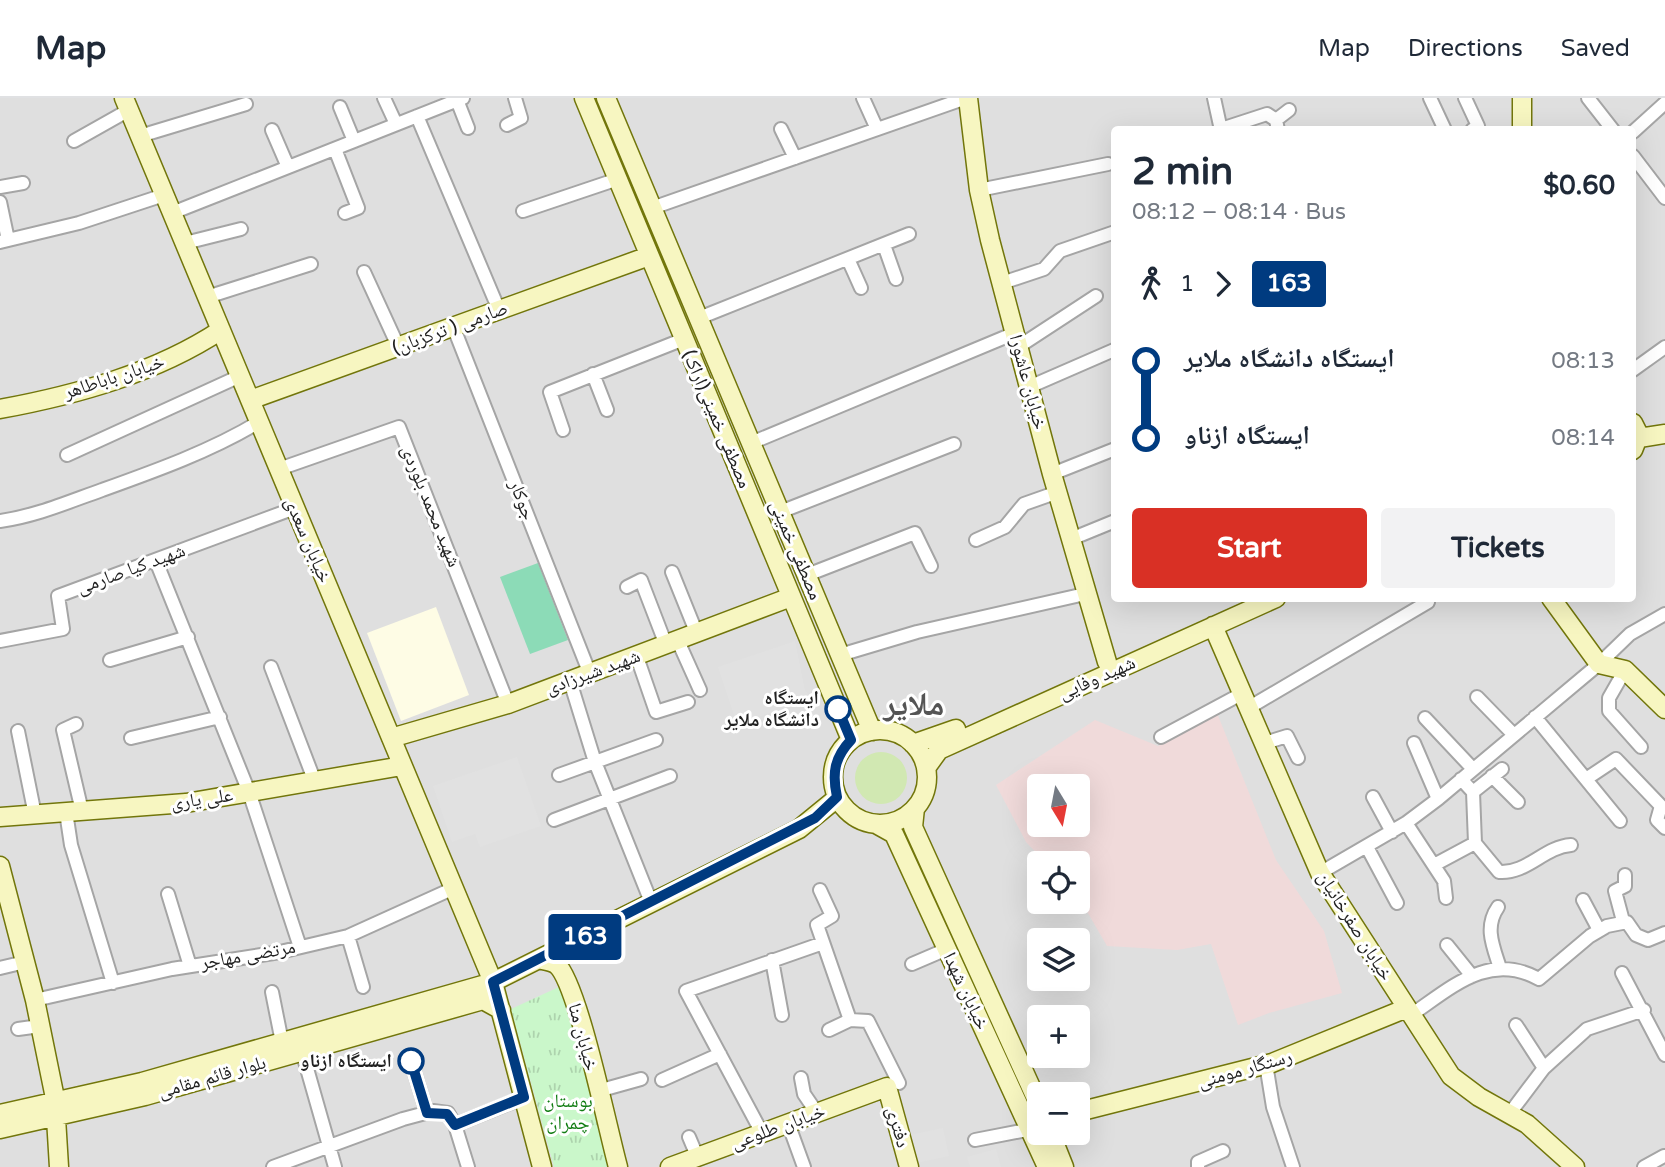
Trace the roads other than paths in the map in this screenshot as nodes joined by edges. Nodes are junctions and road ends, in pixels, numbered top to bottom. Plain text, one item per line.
1 (384, 98) edge
2 (515, 98) edge
3 (584, 98) edge
4 (606, 98) edge
5 (863, 98) edge
6 (919, 98) edge
7 (967, 98) edge
8 (1214, 98) edge
9 (1430, 98) edge
10 (1465, 98) edge
11 (1522, 98) edge
12 (1588, 98) edge
13 (460, 99) edge
14 (1661, 102) edge
15 (127, 104) edge
16 (246, 104) dead end
17 (340, 107) dead end
18 (1289, 110) dead end
19 (924, 113) junction
20 (417, 116) junction
21 (396, 124) junction
22 (507, 125) dead end
23 (1277, 125) edge
24 (1219, 126) edge
25 (1229, 126) edge
26 (1443, 126) edge
27 (1478, 126) edge
28 (1522, 126) edge
29 (1610, 126) edge
30 (468, 128) dead end
31 (781, 129) dead end
32 (877, 129) junction
33 (1636, 129) edge
34 (272, 130) dead end
35 (140, 136) junction
36 (74, 141) dead end
37 (354, 141) junction
38 (335, 149) junction
39 (795, 158) junction
40 (1636, 160) edge
41 (1108, 164) dead end
42 (288, 167) junction
43 (618, 179) junction
44 (23, 183) dead end
45 (0, 187) edge
46 (979, 190) junction
47 (164, 195) junction
48 (1665, 198) edge
49 (0, 202) edge
50 (652, 208) junction
51 (523, 211) dead end
52 (172, 213) junction
53 (345, 214) dead end
54 (242, 229) dead end
55 (1111, 233) edge
56 (909, 234) dead end
57 (4, 241) edge
58 (185, 243) junction
59 (884, 244) junction
60 (649, 256) junction
61 (848, 259) junction
62 (311, 264) dead end
63 (364, 272) dead end
64 (896, 279) dead end
65 (1002, 283) junction
66 (861, 288) dead end
67 (1096, 296) dead end
68 (207, 297) junction
69 (499, 310) junction
70 (699, 318) junction
71 (453, 326) junction
72 (221, 330) junction
73 (684, 339) junction
74 (1016, 340) junction
75 (398, 346) junction
76 (1665, 347) edge
77 (1111, 351) edge
78 (1636, 368) edge
79 (593, 374) junction
80 (240, 376) junction
81 (1029, 387) junction
82 (250, 400) junction
83 (0, 409) edge
84 (607, 410) dead end
85 (259, 422) junction
86 (563, 430) dead end
87 (1636, 437) edge
88 (1663, 438) edge
89 (751, 443) junction
90 (954, 444) dead end
91 (1111, 451) edge
92 (67, 455) dead end
93 (279, 469) junction
94 (1052, 474) junction
95 (1058, 492) junction
96 (295, 508) junction
97 (780, 512) junction
98 (0, 521) edge
99 (1111, 523) edge
100 (1071, 539) junction
101 (976, 540) dead end
102 (156, 561) junction
103 (931, 566) dead end
104 (673, 572) dead end
105 (807, 575) junction
106 (627, 587) dead end
107 (1086, 594) junction
108 (791, 597) junction
109 (1241, 602) edge
110 (1267, 602) edge
111 (1428, 602) dead end
112 (1554, 602) edge
113 (1665, 614) edge
114 (1213, 626) junction
115 (697, 634) junction
116 (188, 636) junction
117 (0, 641) edge
118 (672, 643) junction
119 (840, 654) junction
120 (637, 657) junction
121 (110, 660) dead end
122 (1107, 662) junction
123 (1599, 664) junction
124 (271, 667) dead end
125 (1625, 670) junction
126 (590, 674) junction
127 (570, 681) junction
128 (700, 690) dead end
129 (1477, 697) dead end
130 (1246, 700) junction
131 (688, 702) dead end
132 (508, 704) junction
133 (1665, 709) edge
134 (220, 717) junction
135 (1535, 717) junction
136 (1425, 718) dead end
137 (76, 724) dead end
138 (18, 731) dead end
139 (872, 731) junction
140 (1514, 735) junction
141 (1161, 737) dead end
142 (131, 738) dead end
143 (391, 738) junction
144 (656, 740) dead end
145 (851, 740) junction
146 (1265, 743) junction
147 (1414, 743) dead end
148 (913, 744) junction
149 (1641, 747) dead end
150 (1297, 758) dead end
151 (595, 762) junction
152 (402, 766) junction
153 (926, 768) junction
154 (1473, 769) junction
155 (559, 775) dead end
156 (670, 776) dead end
157 (1461, 779) junction
158 (1586, 779) junction
159 (315, 782) junction
160 (249, 792) junction
161 (1472, 792) junction
162 (837, 797) junction
163 (1373, 797) dead end
164 (1438, 799) junction
165 (610, 800) junction
166 (1518, 802) dead end
167 (1663, 805) edge
168 (915, 808) junction
169 (74, 812) junction
170 (35, 815) junction
171 (0, 817) edge
172 (554, 820) dead end
173 (1620, 821) dead end
174 (1406, 823) junction
175 (876, 824) junction
176 (1665, 828) edge
177 (1392, 831) junction
178 (1475, 843) junction
179 (1571, 845) dead end
180 (1367, 847) junction
181 (1434, 865) junction
182 (0, 866) edge
183 (1320, 873) junction
184 (1625, 875) dead end
185 (454, 888) junction
186 (820, 891) dead end
187 (169, 894) dead end
188 (1446, 898) dead end
189 (1583, 900) dead end
190 (652, 902) junction
191 (1397, 904) dead end
192 (1498, 907) dead end
193 (1623, 921) junction
194 (1599, 930) junction
195 (1665, 933) edge
196 (348, 936) junction
197 (823, 943) junction
198 (1447, 945) dead end
199 (300, 947) junction
200 (947, 949) junction
201 (483, 958) junction
202 (542, 960) junction
203 (772, 960) junction
204 (25, 962) junction
205 (912, 964) dead end
206 (190, 966) junction
207 (0, 968) edge
208 (526, 968) junction
209 (1500, 968) junction
210 (1622, 973) dead end
211 (1472, 976) junction
212 (493, 982) junction
213 (113, 983) junction
214 (363, 987) dead end
215 (272, 992) dead end
216 (35, 1000) junction
217 (501, 1010) junction
218 (1644, 1010) junction
219 (1409, 1012) junction
220 (782, 1015) dead end
221 (850, 1020) junction
222 (1516, 1025) dead end
223 (40, 1026) junction
224 (18, 1029) dead end
225 (829, 1030) dead end
226 (282, 1042) junction
227 (302, 1051) junction
228 (1664, 1051) edge
229 (720, 1054) junction
230 (411, 1061) dead end
231 (1266, 1064) junction
232 (1544, 1068) junction
233 (801, 1078) dead end
234 (641, 1079) dead end
235 (662, 1080) dead end
236 (1029, 1082) edge
237 (166, 1083) junction
238 (893, 1085) junction
239 (598, 1091) junction
240 (524, 1097) junction
241 (1090, 1109) edge
242 (56, 1111) junction
243 (427, 1113) junction
244 (817, 1113) junction
245 (1510, 1113) junction
246 (0, 1114) edge
247 (1027, 1118) edge
248 (788, 1123) junction
249 (455, 1125) junction
250 (0, 1129) edge
251 (1027, 1130) edge
252 (762, 1133) junction
253 (690, 1137) dead end
254 (975, 1140) dead end
255 (1038, 1145) edge
256 (1055, 1145) edge
257 (330, 1148) junction
258 (1223, 1151) dead end
259 (697, 1156) junction
260 (1664, 1156) edge
261 (59, 1167) edge
262 (273, 1167) edge
263 (335, 1167) edge
264 (468, 1167) edge
265 (542, 1167) edge
266 (618, 1167) edge
267 (670, 1167) edge
268 (804, 1167) edge
269 (909, 1167) edge
270 (1047, 1167) edge
271 (1064, 1167) edge
272 (1198, 1167) edge
273 (1293, 1167) edge
274 (1575, 1167) edge
275 (1644, 1167) edge

1 - 21 street
2 - 22 street
3 - 43 main road, مصطفی خمینی(اراک)
4 - 50 main road, مصطفی خمینی
5 - 32 street
6 - 19 street
7 - 19 street
7 - 46 main road, خیابان عاشورا
8 - 24 street
9 - 26 street
10 - 27 street
11 - 28 main road
12 - 29 street
13 - 20 street
13 - 30 street
14 - 33 street
15 - 35 main road, خیابان سعدی
15 - 36 street
16 - 35 street
17 - 37 street
18 - 23 street
19 - 32 street
20 - 21 street
20 - 69 street
21 - 37 street
23 - 25 street
31 - 39 street
32 - 39 street
34 - 42 street
35 - 47 main road, خیابان سعدی
37 - 38 street
38 - 42 street
38 - 53 street
39 - 50 street
40 - 48 street
41 - 46 street
42 - 52 street
43 - 51 street
43 - 60 main road, مصطفی خمینی(اراک)
44 - 45 street
46 - 65 main road, خیابان عاشورا
47 - 52 main road, خیابان سعدی
47 - 57 street
49 - 57 street
50 - 70 main road, مصطفی خمینی
52 - 58 main road, خیابان سعدی
54 - 58 street
55 - 65 street
56 - 59 street
58 - 68 main road, خیابان سعدی
59 - 61 street
59 - 64 street
60 - 69 main road, صارمی ( ترکزبان)
60 - 73 main road, مصطفی خمینی(اراک)
61 - 66 street
61 - 70 street
62 - 68 street
63 - 75 street
65 - 74 main road, خیابان عاشورا
67 - 74 street
68 - 72 main road, خیابان سعدی
69 - 71 main road, صارمی ( ترکزبان)
70 - 89 main road, مصطفی خمینی
71 - 75 main road, صارمی ( ترکزبان)
71 - 126 street, جوکار
72 - 80 main road, خیابان سعدی
72 - 83 main road, خیابان باباطاهر
73 - 79 street
73 - 108 main road, مصطفی خمینی(اراک)
74 - 81 main road, خیابان عاشورا
74 - 89 street
75 - 82 main road, صارمی ( ترکزبان)
76 - 78 street
77 - 81 street
79 - 84 street
79 - 86 street
80 - 82 main road, خیابان سعدی
80 - 92 street
81 - 94 main road, خیابان عاشورا
82 - 85 main road, خیابان سعدی
85 - 93 main road, خیابان سعدی
85 - 98 street
87 - 88 main road
89 - 97 main road, مصطفی خمینی
90 - 97 street
91 - 94 street
93 - 96 main road, خیابان سعدی
93 - 132 street, شهید محمد بلوردی
94 - 95 main road, خیابان عاشورا
95 - 100 main road, خیابان عاشورا
95 - 101 street
96 - 102 street, شهید کیا صارمی
96 - 143 main road, خیابان سعدی
97 - 105 main road, مصطفی خمینی
99 - 100 street
100 - 107 main road, خیابان عاشورا
102 - 116 street
102 - 117 street, شهید کیا صارمی
103 - 105 street
104 - 115 street
105 - 119 main road, مصطفی خمینی
106 - 118 street
107 - 119 street
107 - 122 main road, خیابان عاشورا
108 - 115 main road, شهید شیرزادی
108 - 145 main road, مصطفی خمینی(اراک)
109 - 122 main road, شهید وفایی
110 - 114 main road, شهید وفایی
111 - 130 street
112 - 123 main road
113 - 123 street
114 - 130 main road, خیابان صفرخانیان
114 - 153 main road, شهید وفایی
115 - 118 main road, شهید شیرزادی
116 - 121 street
116 - 134 street
118 - 120 main road, شهید شیرزادی
118 - 128 street
119 - 139 main road, مصطفی خمینی
120 - 126 main road, شهید شیرزادی
120 - 131 street
122 - 148 main road, شهید وفایی
123 - 125 main road
123 - 135 street
124 - 159 street
125 - 133 main road
125 - 149 street
126 - 127 main road, شهید شیرزادی
127 - 132 main road, شهید شیرزادی
127 - 151 street
129 - 140 street
130 - 141 street
130 - 146 main road, خیابان صفرخانیان
132 - 143 main road, شهید شیرزادی
134 - 142 street
134 - 160 street
135 - 140 street
135 - 158 street
136 - 154 street
137 - 169 street
138 - 170 street
139 - 145 main road
139 - 148 main road
140 - 154 street
143 - 152 main road, خیابان سعدی
144 - 151 street
145 - 162 main road
146 - 150 street
146 - 183 main road, خیابان صفرخانیان
147 - 164 street
148 - 153 main road
151 - 155 street
151 - 165 street
152 - 159 main road, علی یاری
152 - 185 main road, خیابان سعدی
153 - 168 main road
154 - 157 street
156 - 165 street
157 - 161 street
157 - 164 street
158 - 167 street
158 - 173 street
159 - 160 main road, علی یاری
160 - 169 main road, علی یاری
160 - 199 street
161 - 166 street
161 - 178 street
162 - 175 main road
162 - 190 main road, بلوار قائم مقامی
163 - 177 street
164 - 174 street
165 - 172 street
165 - 190 street
167 - 176 street
168 - 175 main road
168 - 236 main road, خیابان شهدا
169 - 170 main road, علی یاری
169 - 213 street
170 - 171 main road, علی یاری
174 - 177 street
174 - 181 street
175 - 200 main road, خیابان شهدا
177 - 180 street
178 - 179 street
178 - 181 street
180 - 183 street
180 - 191 street
181 - 188 street
182 - 204 main road
183 - 219 main road, خیابان صفرخانیان
184 - 193 street
185 - 196 street, مرتضی مهاجر
185 - 201 main road, خیابان سعدی
186 - 197 street
187 - 206 street
189 - 194 street
190 - 202 main road, بلوار قائم مقامی
192 - 209 street
193 - 194 street
193 - 195 street
194 - 209 street
196 - 199 street, مرتضی مهاجر
196 - 214 street
197 - 203 street
197 - 221 street
198 - 211 street
199 - 206 street, مرتضی مهاجر
200 - 205 street
200 - 247 main road, خیابان شهدا
201 - 208 main road
201 - 212 main road, خیابان سعدی
202 - 208 main road, بلوار قائم مقامی
202 - 239 main road, خیابان منا
203 - 220 street
203 - 229 street
204 - 207 street
204 - 216 main road
206 - 213 street, مرتضی مهاجر
208 - 212 main road, بلوار قائم مقامی
209 - 211 street
210 - 218 street
211 - 219 street
212 - 217 main road, خیابان سعدی
212 - 226 main road, بلوار قائم مقامی
213 - 216 street, مرتضی مهاجر
215 - 226 street
216 - 223 main road
217 - 227 main road, بلوار قائم مقامی
217 - 240 main road, خیابان سعدی
218 - 228 street
218 - 232 street
219 - 231 main road, رستگار مومنی
219 - 245 main road, خیابان صفرخانیان
221 - 225 street
221 - 238 street
222 - 232 street
223 - 224 street
223 - 242 main road
226 - 237 main road, بلوار قائم مقامی
227 - 237 main road, بلوار قائم مقامی
227 - 257 street
229 - 235 street
229 - 252 street
230 - 243 street
231 - 241 main road, رستگار مومنی
231 - 273 street
232 - 245 street
233 - 244 street
234 - 239 street
237 - 242 main road, بلوار قائم مقامی
238 - 244 main road, خیابان طلوعی
238 - 269 main road, دفتری
239 - 266 main road, خیابان منا
240 - 249 street
240 - 265 main road, خیابان سعدی
242 - 246 main road, بلوار قائم مقامی
242 - 250 main road, بلوار قائم مقامی
242 - 261 main road
243 - 249 street
243 - 257 street
244 - 248 main road, خیابان طلوعی
245 - 274 main road, خیابان صفرخانیان
248 - 252 main road, خیابان طلوعی
248 - 268 street
249 - 264 street
251 - 254 street
252 - 259 main road, خیابان طلوعی
253 - 259 street
255 - 270 main road, خیابان شهدا
256 - 271 main road
257 - 262 street
257 - 263 street
258 - 272 street
259 - 267 main road, خیابان طلوعی
260 - 275 street

